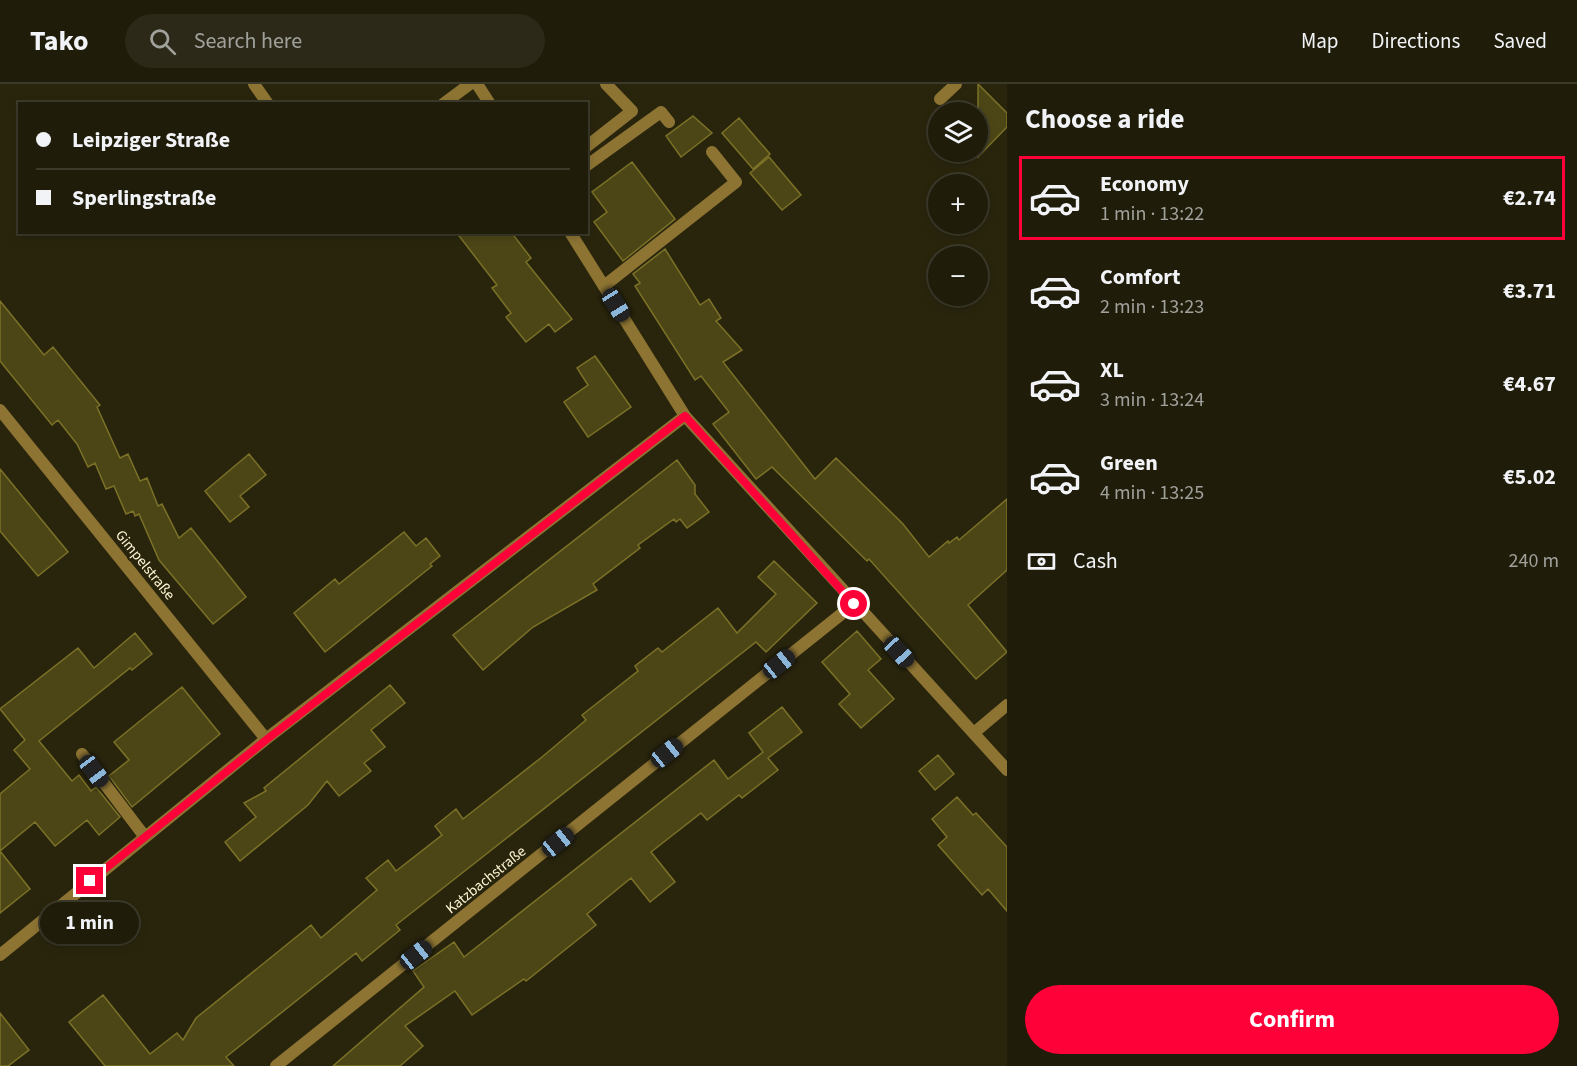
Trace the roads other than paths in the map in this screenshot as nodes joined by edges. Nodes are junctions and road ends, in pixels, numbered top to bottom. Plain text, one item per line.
1 (254, 84) edge
2 (470, 84) edge
3 (477, 84) edge
4 (606, 84) edge
5 (956, 84) edge
6 (940, 99) dead end
7 (267, 102) edge
8 (447, 102) edge
9 (489, 102) edge
10 (669, 122) dead end
11 (588, 145) edge
12 (712, 152) dead end
13 (588, 165) edge
14 (571, 234) edge
15 (604, 286) junction
16 (0, 410) edge
17 (685, 416) junction
18 (854, 604) junction
19 (1007, 705) edge
20 (975, 732) junction
21 (266, 740) junction
22 (82, 754) dead end
23 (1007, 770) edge
24 (145, 837) junction
25 (0, 955) edge
26 (276, 1066) edge

1 - 7 street
2 - 8 street
3 - 9 street
4 - 11 street
5 - 6 street
10 - 13 street
12 - 15 street
14 - 15 street
15 - 17 street
16 - 21 street, Gimpelstraße
17 - 18 street
17 - 21 street
18 - 20 street
18 - 26 street, Katzbachstraße
19 - 20 street
20 - 23 street
21 - 24 street
22 - 24 street
24 - 25 street

